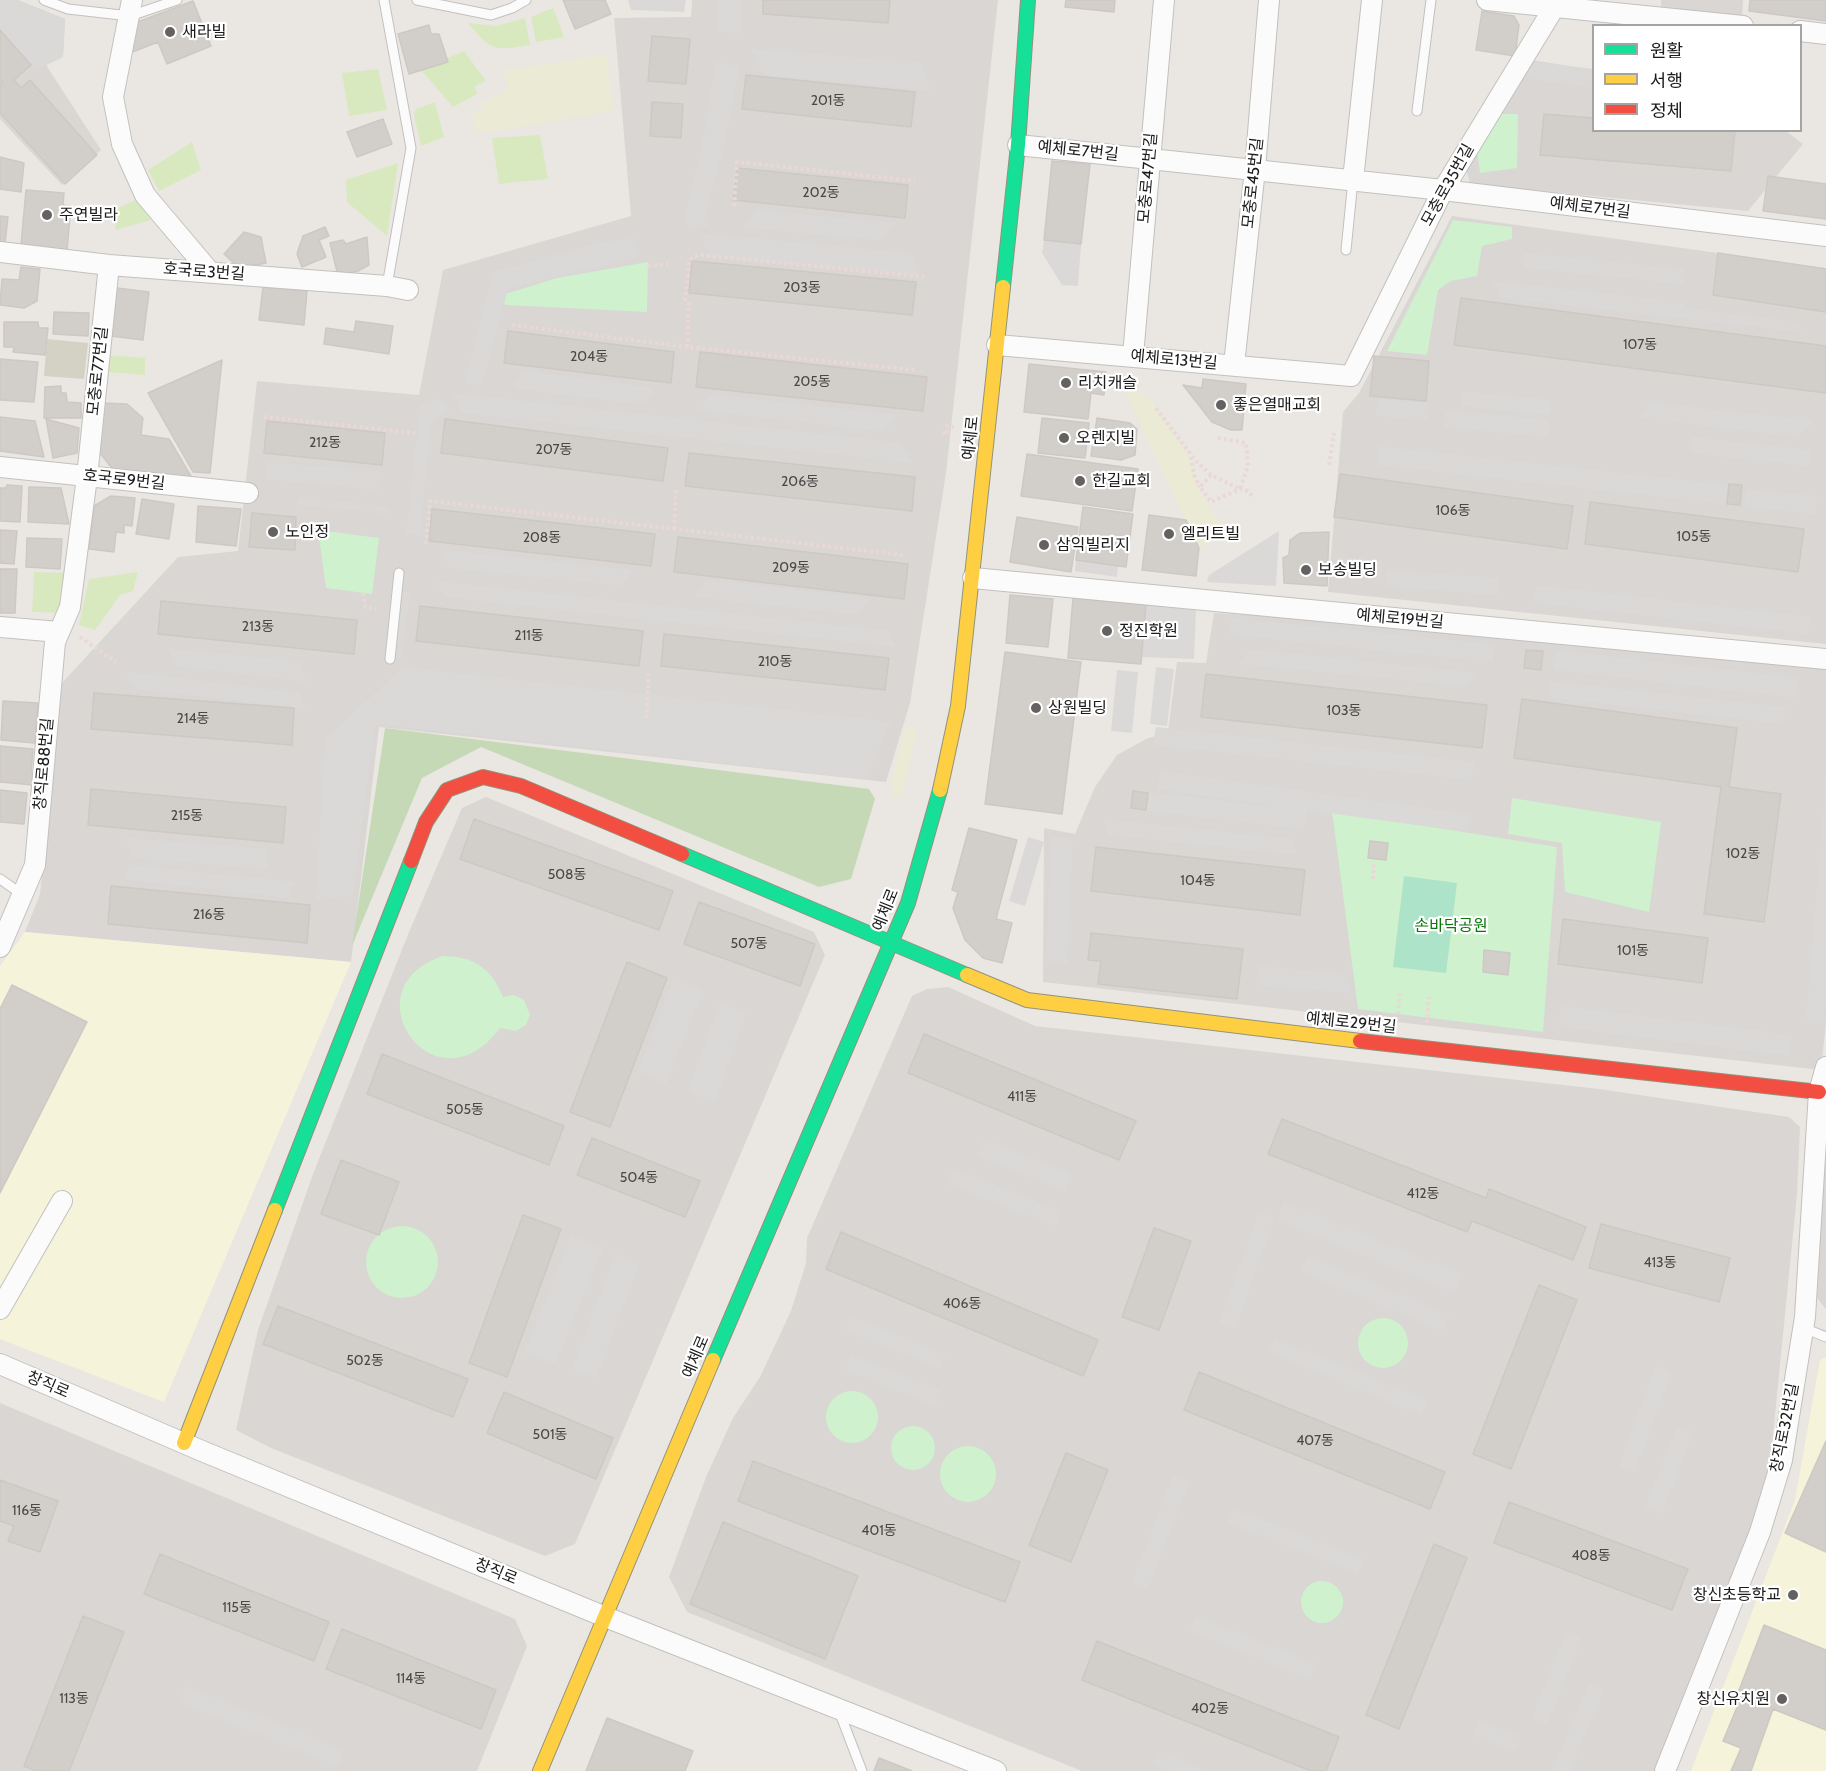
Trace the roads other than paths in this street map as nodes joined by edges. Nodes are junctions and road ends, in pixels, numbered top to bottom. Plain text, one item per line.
1 (44, 0) edge
2 (177, 0) edge
3 (384, 0) edge
4 (417, 0) edge
5 (526, 0) edge
6 (1028, 0) edge
7 (1164, 0) edge
8 (1269, 0) edge
9 (1372, 0) edge
10 (1431, 0) edge
11 (1487, 0) edge
12 (1555, 3) edge
13 (131, 8) edge
14 (1727, 24) edge
15 (1802, 32) edge
16 (1826, 34) edge
17 (1417, 111) dead end
18 (1018, 145) junction
19 (1150, 159) junction
20 (1255, 169) junction
21 (1353, 180) junction
22 (1443, 190) junction
23 (1826, 236) edge
24 (1346, 250) dead end
25 (0, 252) edge
26 (109, 265) junction
27 (210, 272) junction
28 (387, 286) junction
29 (408, 290) dead end
30 (997, 345) junction
31 (1133, 356) junction
32 (1234, 365) junction
33 (1351, 376) joint
34 (0, 467) edge
35 (87, 477) junction
36 (248, 493) dead end
37 (399, 573) dead end
38 (973, 578) junction
39 (0, 627) edge
40 (61, 628) junction
41 (390, 659) dead end
42 (1826, 659) edge
43 (0, 879) edge
44 (22, 895) junction
45 (890, 943) junction
46 (0, 947) edge
47 (1826, 1067) edge
48 (1819, 1092) junction
49 (62, 1201) dead end
50 (0, 1309) edge
51 (1804, 1328) junction
52 (1826, 1337) edge
53 (0, 1364) edge
54 (184, 1443) junction
55 (603, 1616) junction
56 (838, 1709) junction
57 (540, 1771) edge
58 (862, 1771) edge
59 (996, 1771) edge
60 (1665, 1771) edge

1 - 13 lane
2 - 13 lane
3 - 28 lane
4 - 5 lane
6 - 18 street, 예체로
7 - 19 street, 모충로47번길
8 - 20 street, 모충로45번길
9 - 21 street
10 - 17 lane
11 - 12 street
12 - 14 street
12 - 22 street, 모충로35번길
13 - 27 street
15 - 16 street
18 - 19 street, 예체로7번길
18 - 30 street, 예체로
19 - 20 street, 예체로7번길
19 - 31 street, 모충로47번길
20 - 21 street, 예체로7번길
20 - 32 street, 모충로45번길
21 - 22 street, 예체로7번길
21 - 24 lane
22 - 23 street, 예체로7번길
22 - 33 street, 모충로35번길
25 - 26 street, 호국로3번길
26 - 27 street, 호국로3번길
26 - 35 street, 모충로77번길
27 - 28 street, 호국로3번길
28 - 29 street, 호국로3번길
30 - 31 street, 예체로13번길
30 - 38 street, 예체로
31 - 32 street, 예체로13번길
32 - 33 street, 예체로13번길
34 - 35 street, 호국로9번길
35 - 36 street, 호국로9번길
35 - 40 street, 창직로88번길
37 - 41 lane
38 - 42 street, 예체로19번길
38 - 45 street, 예체로
39 - 40 street
40 - 44 street, 창직로88번길
43 - 44 lane
44 - 46 street, 창직로88번길
45 - 48 street, 예체로29번길
45 - 54 street, 예체로29번길
45 - 55 street, 예체로
47 - 48 street, 창직로32번길
48 - 51 street, 창직로32번길
49 - 50 street
51 - 52 lane
51 - 60 street, 창직로32번길
53 - 54 street, 창직로
54 - 55 street, 창직로
55 - 56 street, 창직로
55 - 57 street, 예체로
56 - 58 lane
56 - 59 street, 창직로

